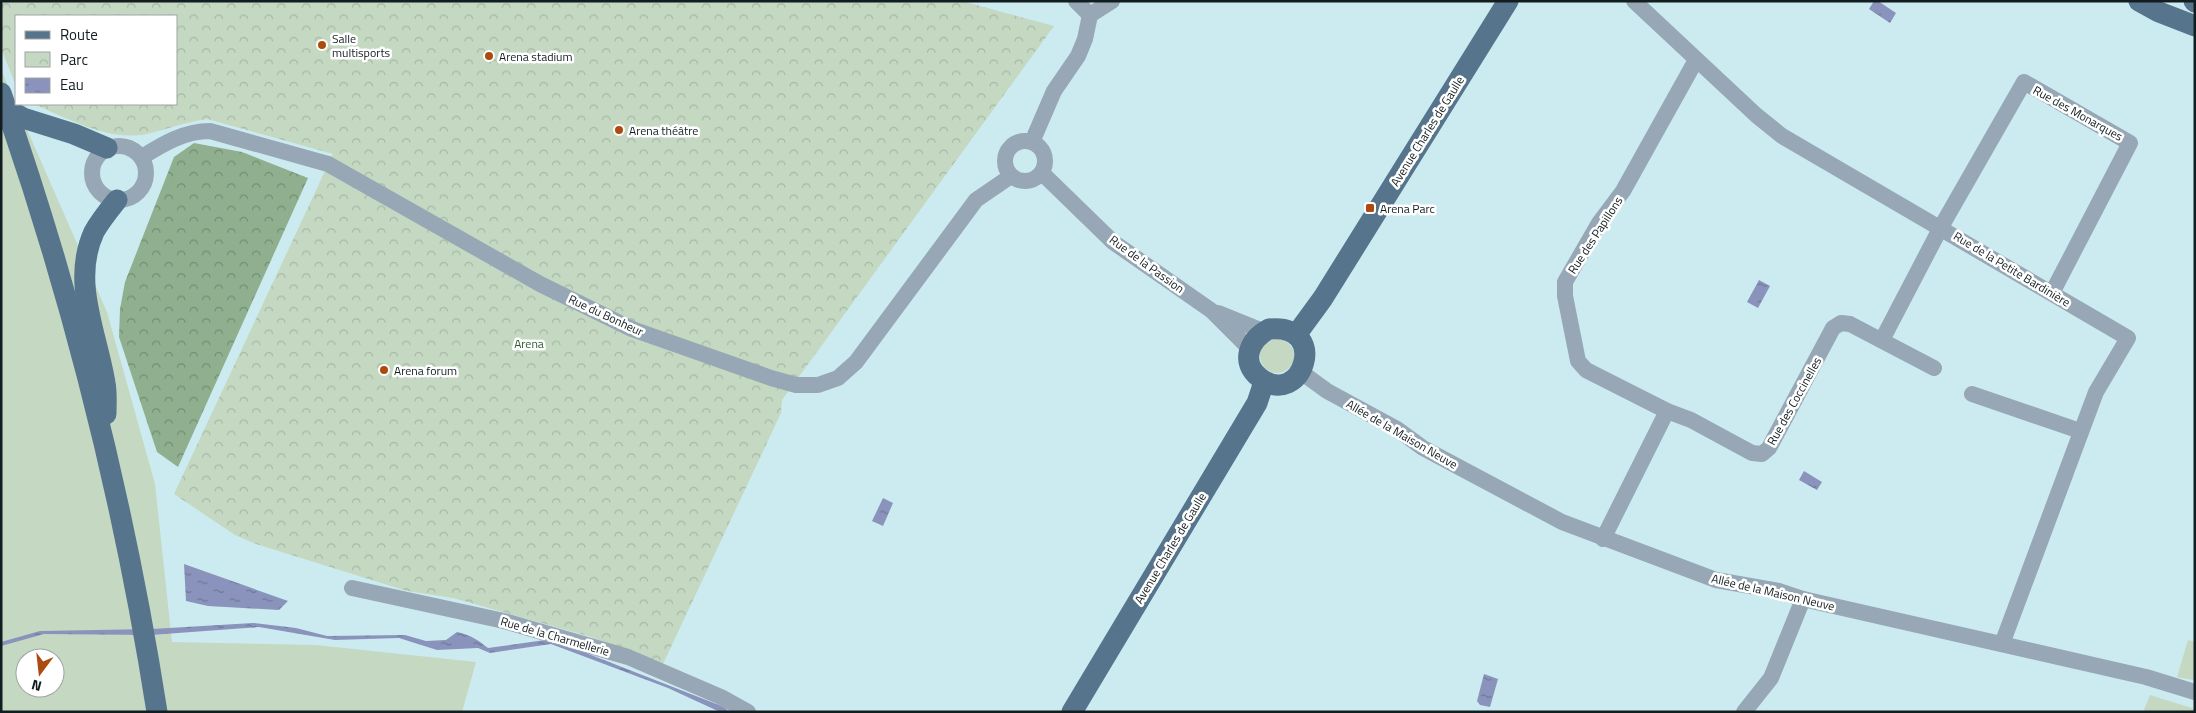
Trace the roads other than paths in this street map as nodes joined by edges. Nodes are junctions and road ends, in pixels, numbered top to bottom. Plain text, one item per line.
1 (1076, 1) edge
2 (1112, 1) edge
3 (1508, 1) edge
4 (1634, 1) edge
5 (2139, 1) edge
6 (1090, 15) junction
7 (2195, 26) edge
8 (1696, 60) junction
9 (4, 101) edge
10 (1032, 142) junction
11 (107, 148) junction
12 (142, 157) junction
13 (1042, 173) junction
14 (1011, 176) junction
15 (117, 200) junction
16 (1941, 227) junction
17 (2052, 293) junction
18 (1212, 311) junction
19 (1265, 332) junction
20 (1296, 336) junction
21 (1882, 340) junction
22 (1250, 349) junction
23 (1934, 368) dead end
24 (1301, 372) junction
25 (1264, 382) junction
26 (1972, 394) dead end
27 (1667, 411) junction
28 (2080, 431) junction
29 (106, 449) junction
30 (1603, 539) junction
31 (352, 588) dead end
32 (1803, 599) junction
33 (2002, 644) junction
34 (2195, 692) edge
35 (157, 712) edge
36 (748, 712) edge
37 (1072, 712) edge
38 (1744, 712) edge

1 - 6 street
2 - 6 street
3 - 20 main road, Avenue Charles de Gaulle
4 - 8 street, Rue de la Petite Bardinière
5 - 7 main road
6 - 10 street
8 - 16 street, Rue de la Petite Bardinière
8 - 27 street, Rue des Papillons
9 - 11 main road
9 - 29 main road
10 - 13 street
10 - 14 street
11 - 12 street
11 - 15 street
12 - 14 street, Rue du Bonheur
12 - 15 street
13 - 14 street
13 - 18 street, Rue de la Passion
15 - 29 main road
16 - 17 street, Rue de la Petite Bardinière
16 - 17 street, Rue des Monarques
16 - 21 street
17 - 28 street, Rue de la Petite Bardinière
18 - 19 street
18 - 22 street
19 - 20 main road
19 - 22 main road
20 - 24 main road
21 - 23 street, Rue des Coccinelles
21 - 27 street, Rue des Coccinelles
22 - 25 main road
24 - 25 main road
24 - 30 street, Allée de la Maison Neuve
25 - 37 main road, Avenue Charles de Gaulle
26 - 28 street
27 - 30 street
28 - 33 street, Rue de la Petite Bardinière
29 - 35 main road
30 - 32 street, Allée de la Maison Neuve
31 - 36 street, Rue de la Charmellerie
32 - 33 street, Allée de la Maison Neuve
32 - 38 street
33 - 34 street, Allée de la Maison Neuve

